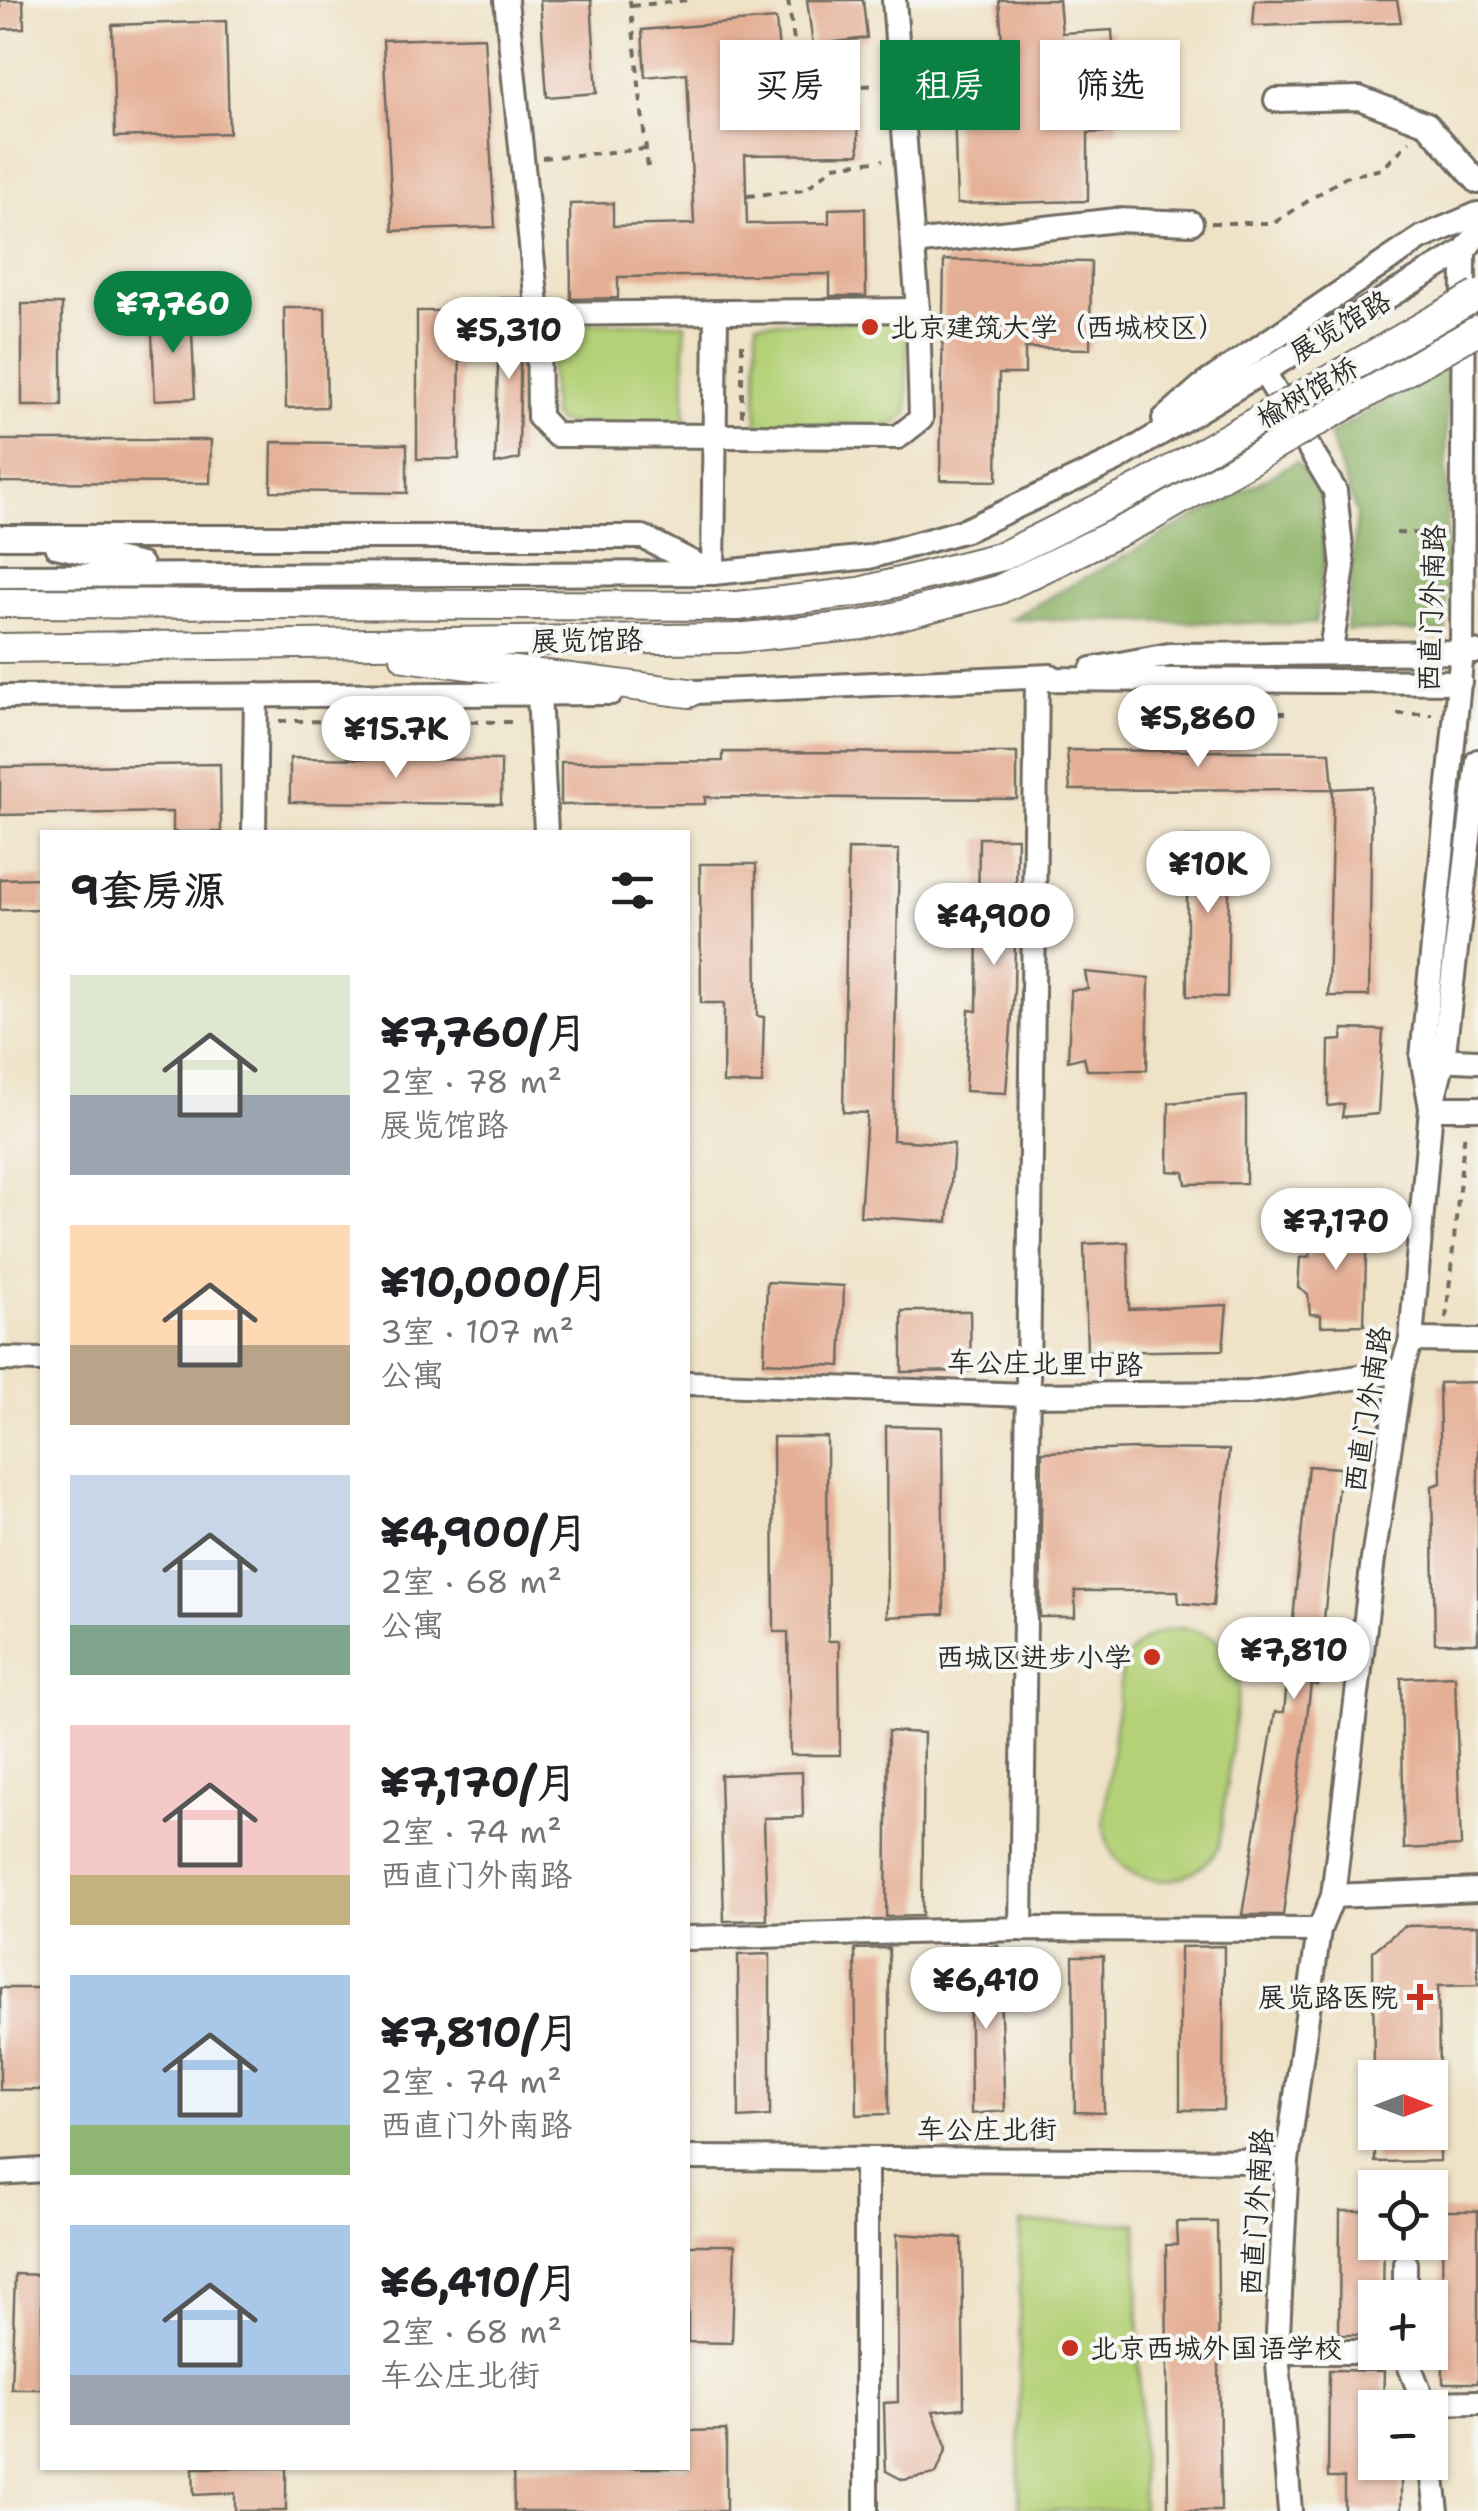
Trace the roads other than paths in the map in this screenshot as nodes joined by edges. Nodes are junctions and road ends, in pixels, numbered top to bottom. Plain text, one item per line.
1 (506, 0) edge
2 (894, 0) edge
3 (1276, 100) dead end
4 (1478, 182) edge
5 (1478, 214) edge
6 (1191, 224) road end
7 (913, 243) junction
8 (1473, 245) edge
9 (1478, 294) edge
10 (918, 310) junction
11 (716, 312) junction
12 (538, 314) junction
13 (1478, 330) edge
14 (1264, 372) junction
15 (715, 436) junction
16 (1116, 460) junction
17 (1136, 490) joint
18 (1152, 516) joint
19 (7, 536) edge
20 (712, 573) junction
21 (184, 575) junction
22 (0, 576) edge
23 (0, 603) edge
24 (285, 644) junction
25 (0, 648) edge
26 (1331, 651) junction
27 (1470, 652) edge
28 (1037, 679) junction
29 (1460, 682) junction
30 (689, 693) junction
31 (539, 694) junction
32 (256, 696) junction
33 (0, 697) edge
34 (1478, 761) edge
35 (254, 830) edge
36 (546, 830) edge
37 (1433, 1059) junction
38 (1478, 1061) edge
39 (1431, 1108) junction
40 (1472, 1112) edge
41 (1411, 1340) junction
42 (1478, 1342) edge
43 (0, 1359) edge
44 (40, 1360) edge
45 (1402, 1371) junction
46 (690, 1383) edge
47 (1028, 1395) junction
48 (1478, 1890) edge
49 (1333, 1896) junction
50 (1021, 1929) junction
51 (1319, 1930) junction
52 (690, 1938) edge
53 (690, 2158) edge
54 (866, 2159) junction
55 (1287, 2161) junction
56 (40, 2170) edge
57 (0, 2172) edge
58 (1405, 2264) dead end
59 (1405, 2280) edge
60 (1277, 2352) junction
61 (1358, 2352) edge
62 (1478, 2402) edge
63 (1448, 2404) edge
64 (1433, 2480) edge
65 (866, 2511) edge
66 (1290, 2511) edge
67 (1437, 2511) edge

1 - 12 street
2 - 7 street
3 - 4 street
5 - 16 street
6 - 7 street
7 - 10 street
8 - 14 street, 展览馆路
8 - 27 street, 西直门外南路
9 - 17 main road, 榆树馆桥, bridge
10 - 11 street
10 - 15 street
11 - 12 street
11 - 15 street
12 - 15 street
13 - 18 main road, 榆树馆桥, bridge
14 - 16 street, 展览馆路
14 - 26 street
15 - 20 street
16 - 20 street, 展览馆路
17 - 23 main road, 展览馆路
18 - 24 main road, 展览馆路
19 - 20 street
19 - 21 street
20 - 21 street, 展览馆路
21 - 22 street, 展览馆路
24 - 25 main road, 展览馆路
24 - 30 main road
26 - 27 street, 展览馆路
26 - 28 street, 展览馆路
27 - 29 street, 西直门外南路
28 - 29 street, 展览馆路
28 - 30 street, 展览馆路
28 - 47 street
29 - 37 street, 西直门外南路
30 - 31 street, 展览馆路
31 - 32 street, 展览馆路
31 - 36 street
32 - 33 street, 展览馆路
32 - 35 street
34 - 37 street
37 - 38 street
37 - 39 street, 西直门外南路
39 - 40 street
39 - 41 street, 西直门外南路
41 - 42 street
41 - 45 street, 西直门外南路
43 - 44 street
45 - 47 street, 车公庄北里中路
45 - 49 street, 西直门外南路
46 - 47 street, 车公庄北里中路
47 - 50 street
48 - 49 street
49 - 51 street, 西直门外南路
50 - 51 street
50 - 52 street
51 - 55 street, 西直门外南路
53 - 54 street, 车公庄北街
54 - 55 street, 车公庄北街
54 - 65 street
55 - 60 street, 西直门外南路
56 - 57 street
58 - 59 street
60 - 61 street
60 - 66 street, 西直门外南路
62 - 63 street
64 - 67 street

